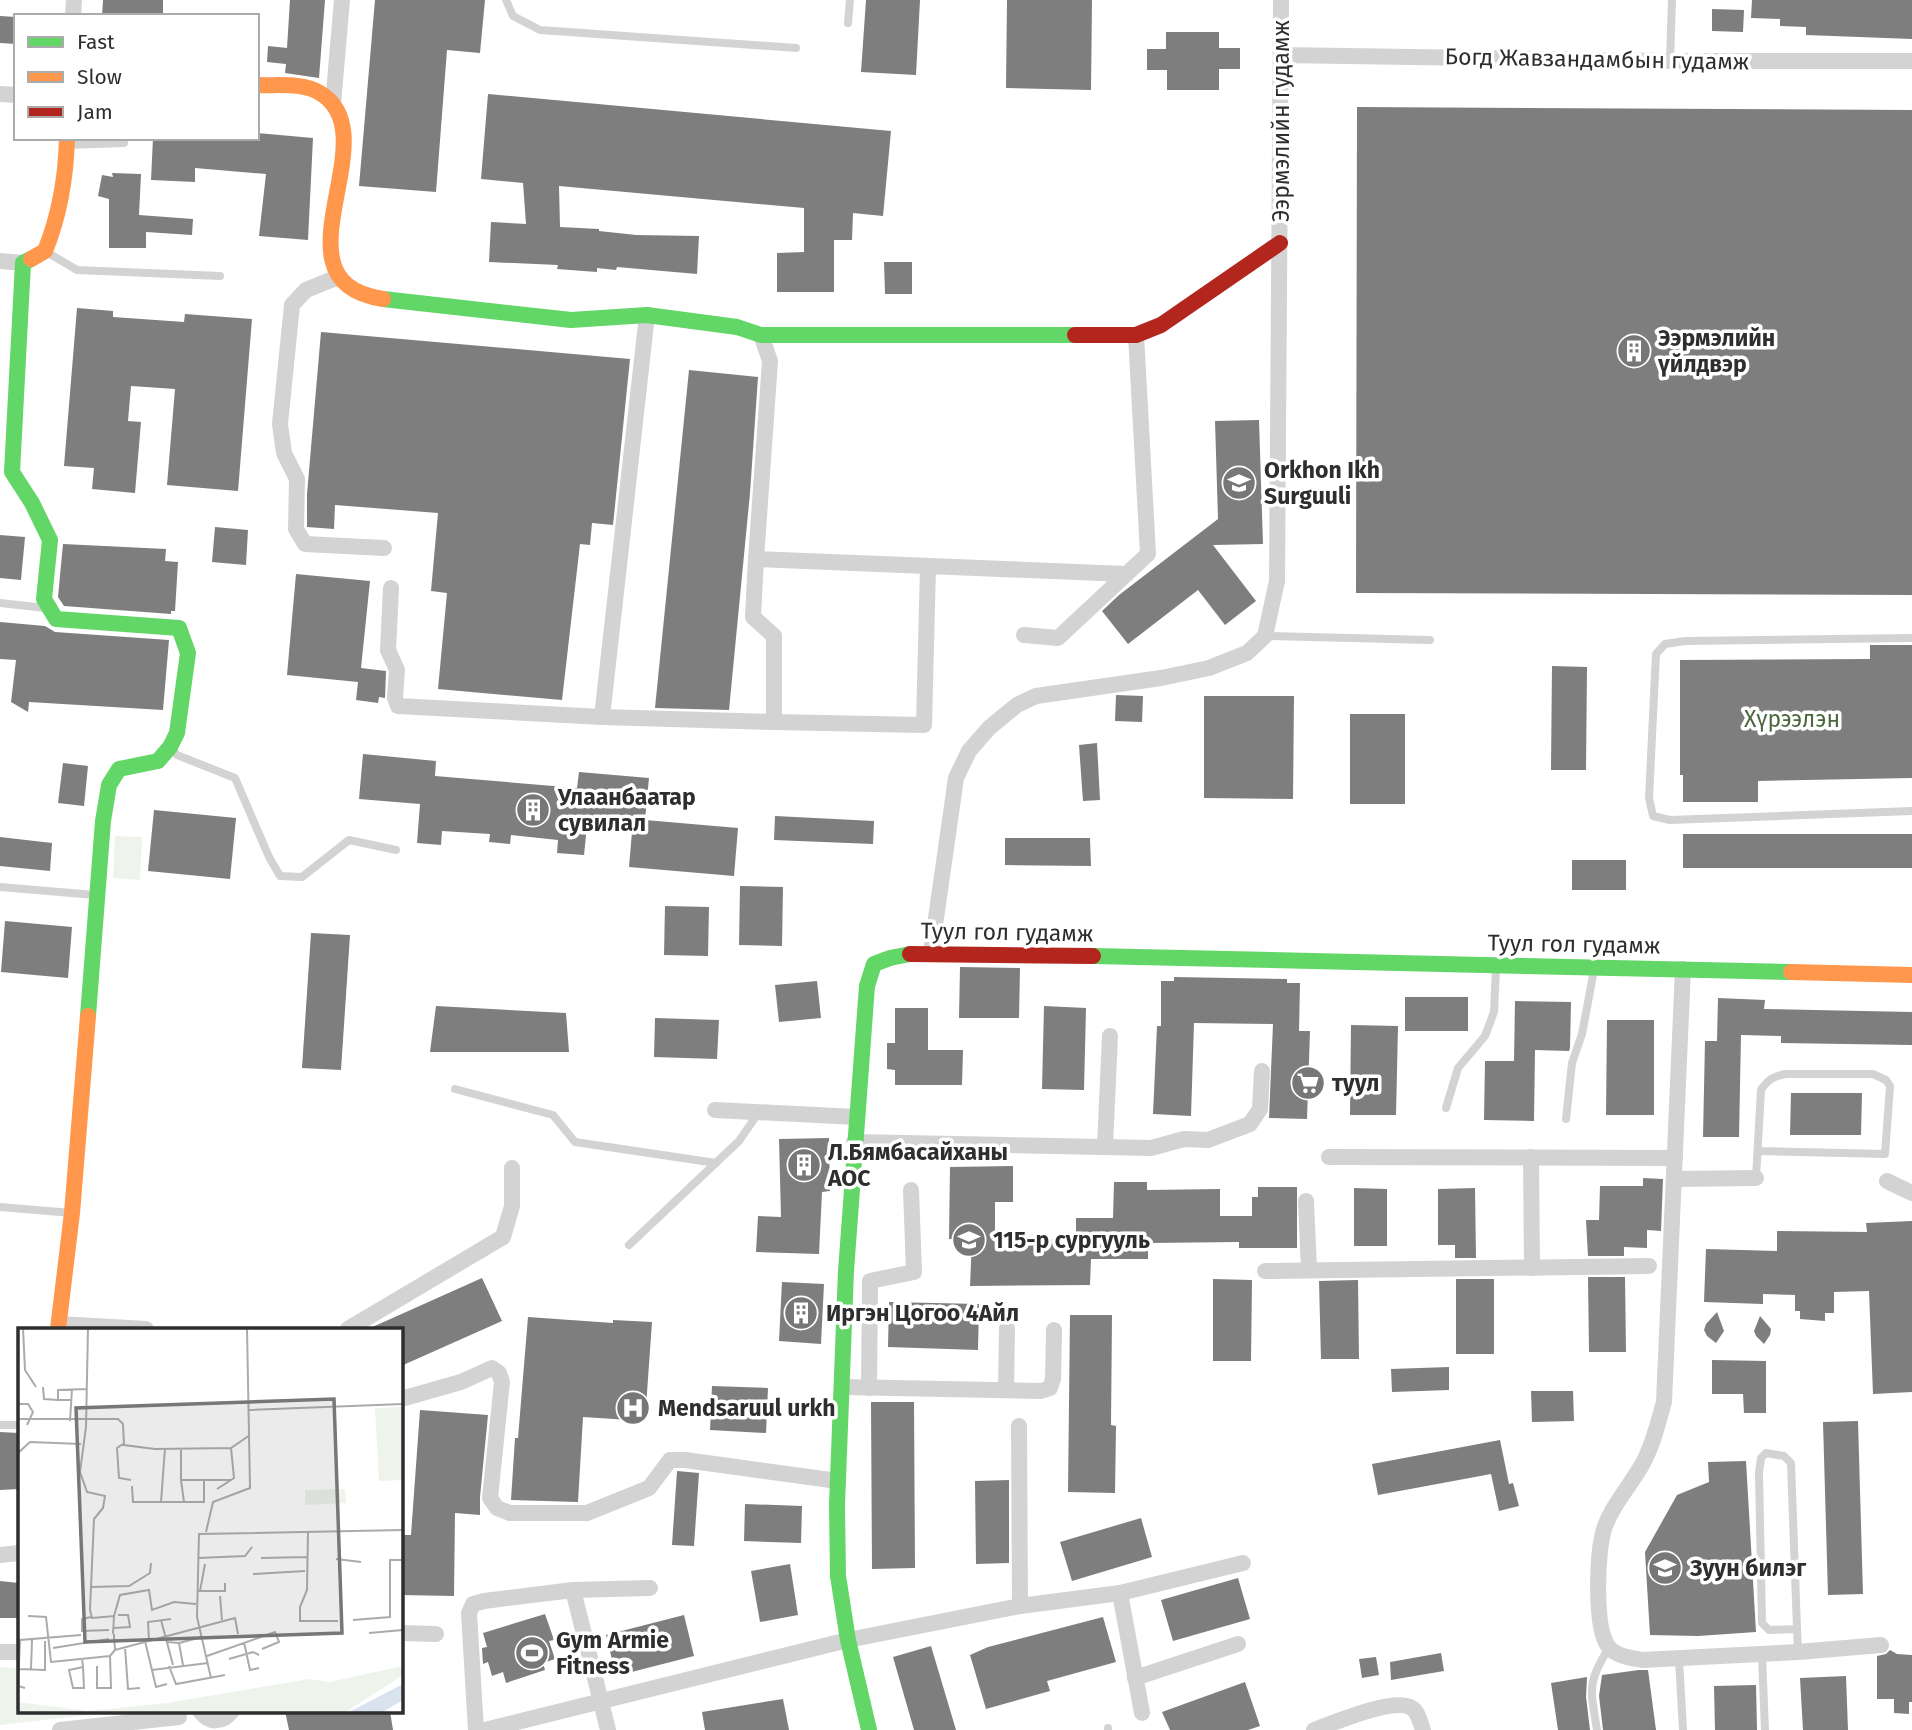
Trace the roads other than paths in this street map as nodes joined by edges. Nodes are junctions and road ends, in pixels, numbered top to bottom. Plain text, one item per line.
1 (342, 0) edge
2 (506, 0) edge
3 (850, 0) edge
4 (1282, 0) edge
5 (1672, 0) edge
6 (848, 23) dead end
7 (796, 48) dead end
8 (1281, 55) junction
9 (1670, 61) junction
10 (1912, 61) edge
11 (259, 85) edge
12 (333, 104) junction
13 (67, 141) edge
14 (124, 144) dead end
15 (1280, 243) junction
16 (45, 251) junction
17 (0, 261) edge
18 (23, 263) junction
19 (220, 276) dead end
20 (338, 277) junction
21 (647, 315) junction
22 (761, 335) junction
23 (1136, 335) junction
24 (384, 548) dead end
25 (756, 559) junction
26 (928, 566) junction
27 (1126, 574) junction
28 (391, 588) dead end
29 (0, 603) edge
30 (48, 608) junction
31 (1024, 635) dead end
32 (1265, 636) junction
33 (1912, 638) edge
34 (1430, 640) dead end
35 (602, 717) junction
36 (774, 722) junction
37 (170, 747) junction
38 (1912, 811) edge
39 (396, 850) dead end
40 (0, 887) edge
41 (97, 895) junction
42 (931, 953) junction
43 (1496, 965) junction
44 (1594, 967) junction
45 (1683, 969) junction
46 (1912, 975) edge
47 (1110, 1036) dead end
48 (1262, 1071) dead end
49 (455, 1089) dead end
50 (1446, 1108) dead end
51 (715, 1110) dead end
52 (759, 1112) junction
53 (857, 1117) junction
54 (1566, 1119) dead end
55 (854, 1142) junction
56 (1105, 1146) junction
57 (1758, 1151) junction
58 (1329, 1157) dead end
59 (1531, 1157) junction
60 (1675, 1158) junction
61 (716, 1163) junction
62 (512, 1168) dead end
63 (1756, 1178) joint
64 (1675, 1179) junction
65 (1887, 1181) dead end
66 (911, 1190) dead end
67 (1912, 1194) edge
68 (1306, 1201) dead end
69 (0, 1207) edge
70 (72, 1213) junction
71 (629, 1245) dead end
72 (1649, 1266) dead end
73 (1532, 1268) junction
74 (1309, 1270) junction
75 (1265, 1271) dead end
76 (59, 1327) edge
77 (102, 1328) edge
78 (350, 1328) edge
79 (1007, 1328) dead end
80 (1054, 1330) dead end
81 (844, 1387) junction
82 (869, 1388) junction
83 (1006, 1389) junction
84 (402, 1399) edge
85 (0, 1425) edge
86 (18, 1425) edge
87 (1019, 1426) dead end
88 (838, 1481) junction
89 (18, 1553) edge
90 (0, 1555) edge
91 (1243, 1563) dead end
92 (650, 1588) dead end
93 (573, 1590) junction
94 (1120, 1593) junction
95 (1020, 1606) junction
96 (1797, 1629) junction
97 (402, 1633) edge
98 (436, 1634) dead end
99 (848, 1640) junction
100 (1238, 1644) dead end
101 (1881, 1645) dead end
102 (1609, 1648) junction
103 (0, 1652) edge
104 (18, 1652) edge
105 (1798, 1652) junction
106 (1762, 1654) junction
107 (1679, 1659) junction
108 (1135, 1678) junction
109 (602, 1702) junction
110 (201, 1712) edge
111 (231, 1712) edge
112 (1142, 1713) dead end
113 (178, 1717) dead end
114 (216, 1726) edge
115 (863, 1729) edge
116 (60, 1730) edge
117 (475, 1730) edge
118 (485, 1730) edge
119 (608, 1730) edge
120 (1314, 1730) edge
121 (1423, 1730) edge
122 (1597, 1730) edge
123 (1683, 1730) edge
124 (1765, 1730) edge

1 - 12 street
2 - 7 lane
3 - 6 lane
4 - 8 street, Ээрмэлийн гудамж
5 - 9 lane
8 - 9 street, Богд Жавзандамбын гудамж
8 - 15 street, Ээрмэлийн гудамж
9 - 10 street, Богд Жавзандамбын гудамж
11 - 12 street
12 - 20 street
13 - 14 lane
13 - 16 street
15 - 23 street
15 - 32 street, Ээрмэлийн гудамж
16 - 18 street
16 - 19 lane
17 - 18 street
18 - 30 street
20 - 21 street
20 - 24 street
21 - 22 street
21 - 35 street
22 - 23 street
22 - 25 street
23 - 27 street
25 - 26 street
25 - 36 street
26 - 27 street
26 - 36 street
27 - 31 street
28 - 35 street
29 - 30 lane
30 - 37 street
32 - 34 lane
32 - 42 street
33 - 38 lane
35 - 36 street
37 - 39 lane
37 - 41 street
40 - 41 lane
41 - 70 street
42 - 43 street, Туул гол гудамж
42 - 53 street, Туул гол гудамж
43 - 44 street, Туул гол гудамж
43 - 50 lane
44 - 45 street, Туул гол гудамж
44 - 54 lane
45 - 46 street, Туул гол гудамж
45 - 60 street
47 - 56 street
48 - 56 street
49 - 61 lane
51 - 52 street
52 - 53 street
52 - 61 lane
53 - 55 street, Туул гол гудамж
55 - 56 street
55 - 81 street, Туул гол гудамж
57 - 57 lane
57 - 63 lane
58 - 59 street
59 - 60 street
59 - 73 street
60 - 64 street
61 - 71 lane
62 - 78 street
63 - 64 street
64 - 102 street
65 - 67 street
66 - 82 street
68 - 74 street
69 - 70 lane
70 - 76 street
72 - 73 street
73 - 74 street
74 - 75 street
76 - 77 street
79 - 83 street
80 - 83 street
81 - 82 street
81 - 88 street, Туул гол гудамж
82 - 83 street
84 - 88 street
85 - 86 lane
87 - 95 street
88 - 99 street, Туул гол гудамж
89 - 90 street
91 - 94 street
92 - 93 street
93 - 109 street
93 - 117 street
94 - 95 street
94 - 108 street
95 - 99 street
96 - 96 lane
96 - 105 lane
97 - 98 street
99 - 109 street
99 - 115 street, Туул гол гудамж
100 - 108 street
101 - 105 street
102 - 107 street
102 - 122 lane
103 - 104 street
105 - 106 street
106 - 107 street
106 - 124 lane
107 - 123 lane
108 - 112 street
109 - 118 street
109 - 119 street
110 - 114 street
111 - 114 street
113 - 116 street
120 - 121 street

